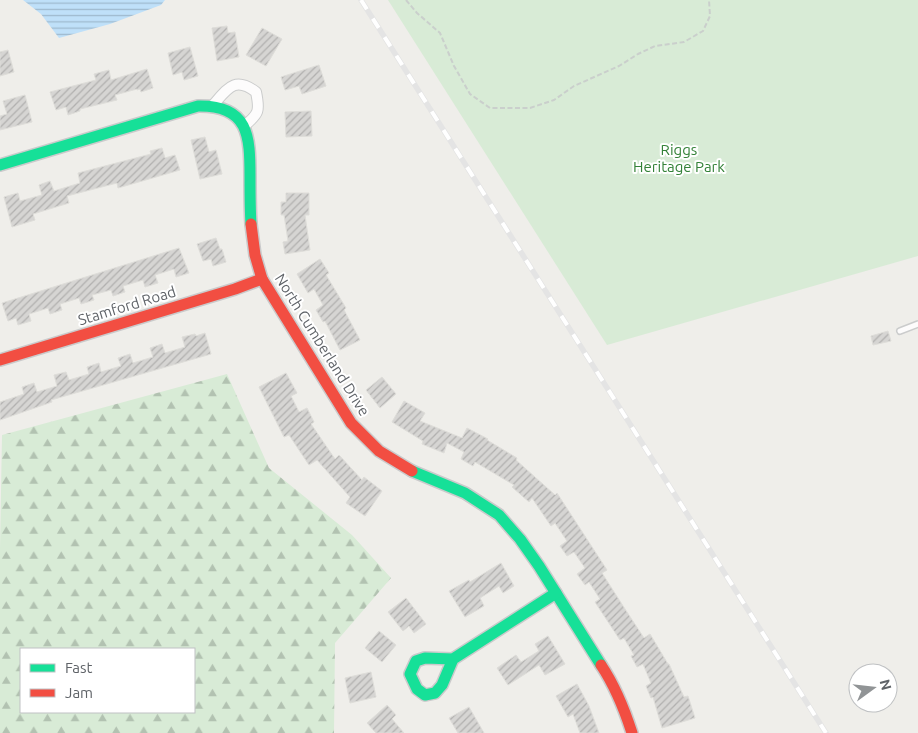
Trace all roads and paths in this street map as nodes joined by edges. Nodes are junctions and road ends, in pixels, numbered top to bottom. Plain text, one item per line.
1 (406, 0) edge
2 (710, 0) edge
3 (213, 105) junction
4 (244, 126) junction
5 (0, 165) edge
6 (262, 278) junction
7 (918, 324) edge
8 (900, 331) dead end
9 (0, 360) edge
10 (556, 593) junction
11 (453, 659) dead end
12 (632, 733) edge

1 - 2 path
3 - 4 street
3 - 4 street
3 - 5 street
4 - 6 street, North Cumberland Drive
6 - 9 street, Stamford Road
6 - 10 street, North Cumberland Drive
7 - 8 lane
10 - 11 street
10 - 12 street, North Cumberland Drive

